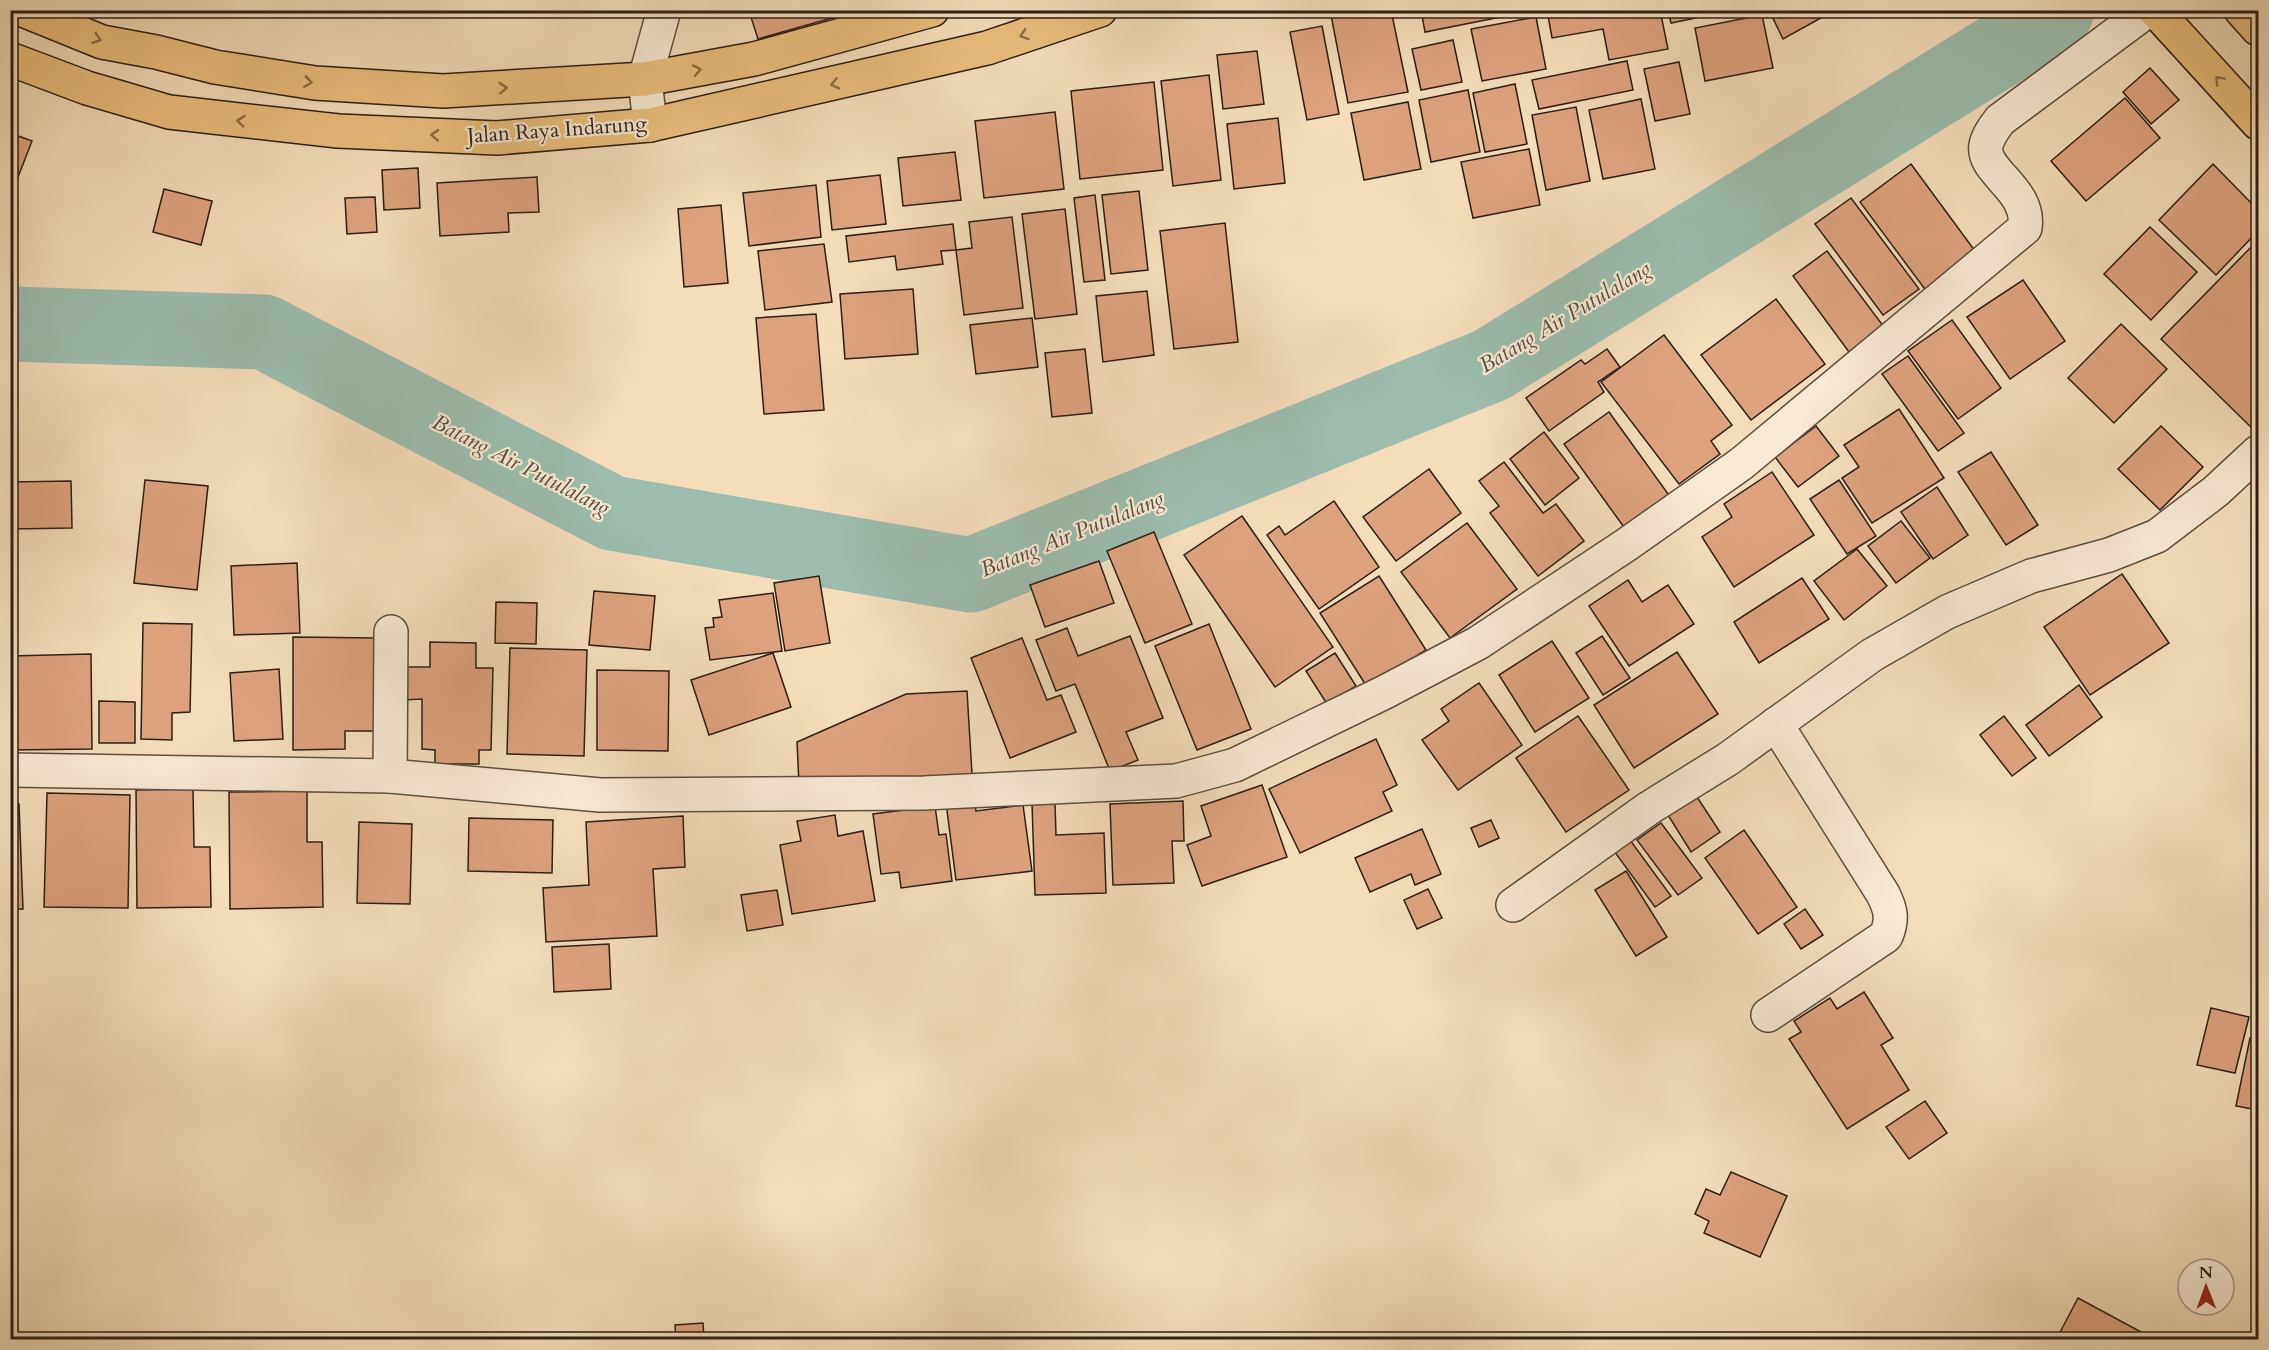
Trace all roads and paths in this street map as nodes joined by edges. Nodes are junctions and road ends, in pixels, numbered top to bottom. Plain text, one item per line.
1 (23, 10) edge
2 (664, 10) edge
3 (932, 10) edge
4 (1100, 10) edge
5 (2148, 10) edge
6 (2155, 10) edge
7 (2241, 10) edge
8 (2259, 29) edge
9 (10, 59) edge
10 (645, 79) junction
11 (2259, 123) edge
12 (650, 125) junction
13 (2259, 452) edge
14 (391, 633) dead end
15 (1776, 724) junction
16 (10, 771) edge
17 (390, 776) junction
18 (1513, 905) dead end
19 (1768, 1015) dead end

1 -> 10 highway
2 - 10 street
10 -> 3 highway
4 -> 12 highway, Jalan Raya Indarung
5 - 17 street
11 -> 6 highway
7 - 8 highway
12 -> 9 highway, Jalan Raya Indarung
10 - 12 street
13 - 15 street
14 - 17 street
15 - 18 street
15 - 19 street
16 - 17 street

